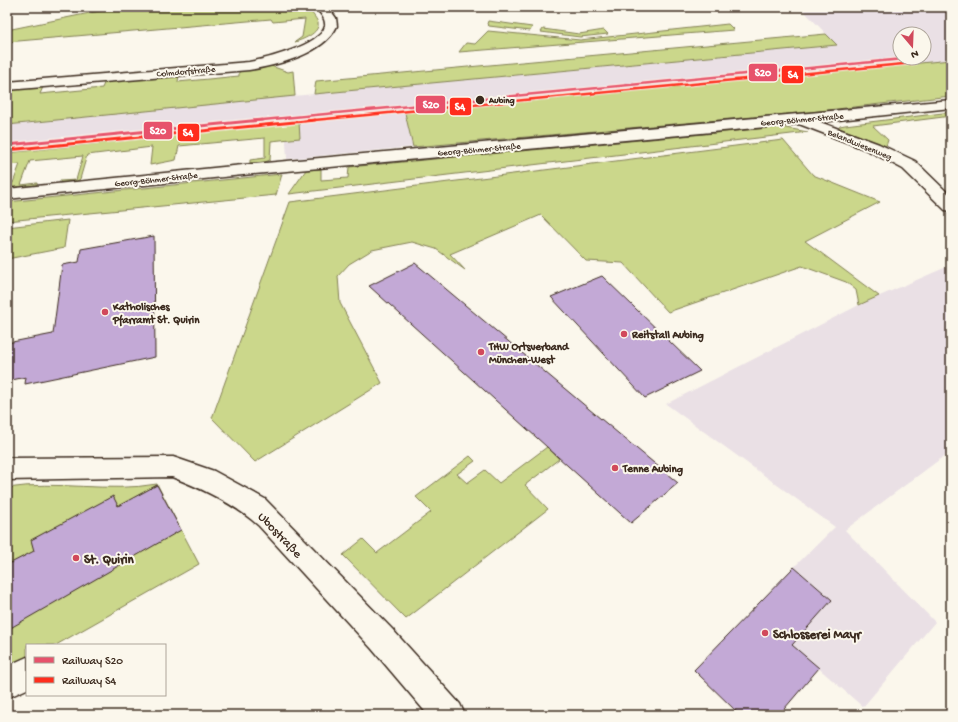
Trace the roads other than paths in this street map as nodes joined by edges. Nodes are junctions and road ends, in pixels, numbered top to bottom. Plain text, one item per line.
1 (321, 7) edge
2 (7, 86) edge
3 (951, 104) edge
4 (801, 120) junction
5 (7, 194) edge
6 (951, 206) edge
7 (7, 469) edge
8 (26, 673) edge
9 (7, 684) edge
10 (449, 715) edge

1 - 2 street, Colmdorfstraße
3 - 4 street, Georg-Böhmer-Straße
4 - 5 street, Georg-Böhmer-Straße
4 - 6 street, Belandwiesenweg
7 - 10 street, Ubostraße
8 - 9 street

